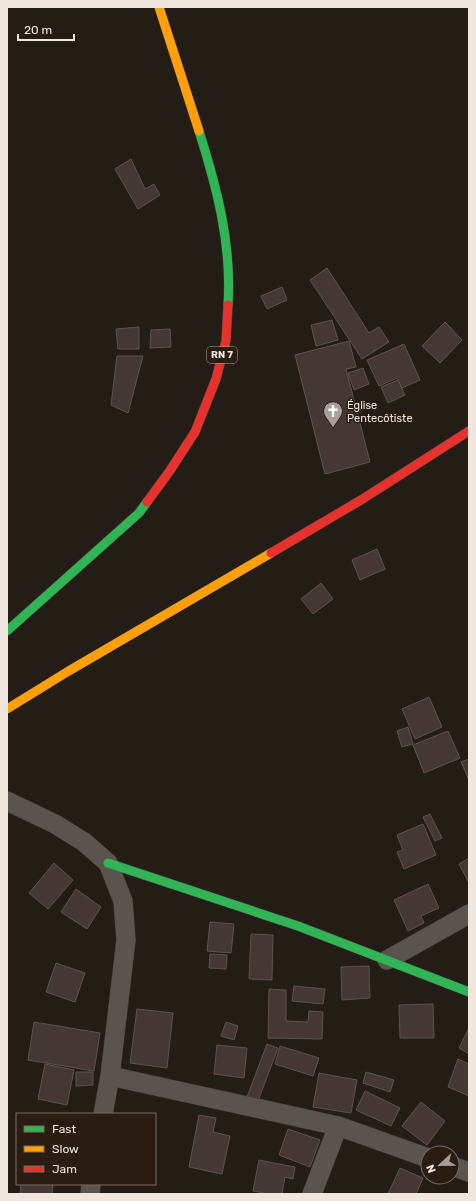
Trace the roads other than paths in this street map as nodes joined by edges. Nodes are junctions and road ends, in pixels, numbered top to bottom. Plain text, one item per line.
1 (159, 7) edge
2 (469, 432) edge
3 (7, 631) edge
4 (7, 709) edge
5 (7, 801) edge
6 (108, 863) junction
7 (469, 914) edge
8 (387, 960) junction
9 (469, 992) edge
10 (110, 1076) junction
11 (103, 1113) edge
12 (338, 1126) junction
13 (420, 1155) edge
14 (312, 1194) edge

1 - 3 main road, RN 7 / RN 7
2 - 4 main road
5 - 6 street
6 - 8 main road
6 - 10 street
7 - 8 street
8 - 9 main road
10 - 11 street
10 - 12 street
12 - 13 street
12 - 14 street

